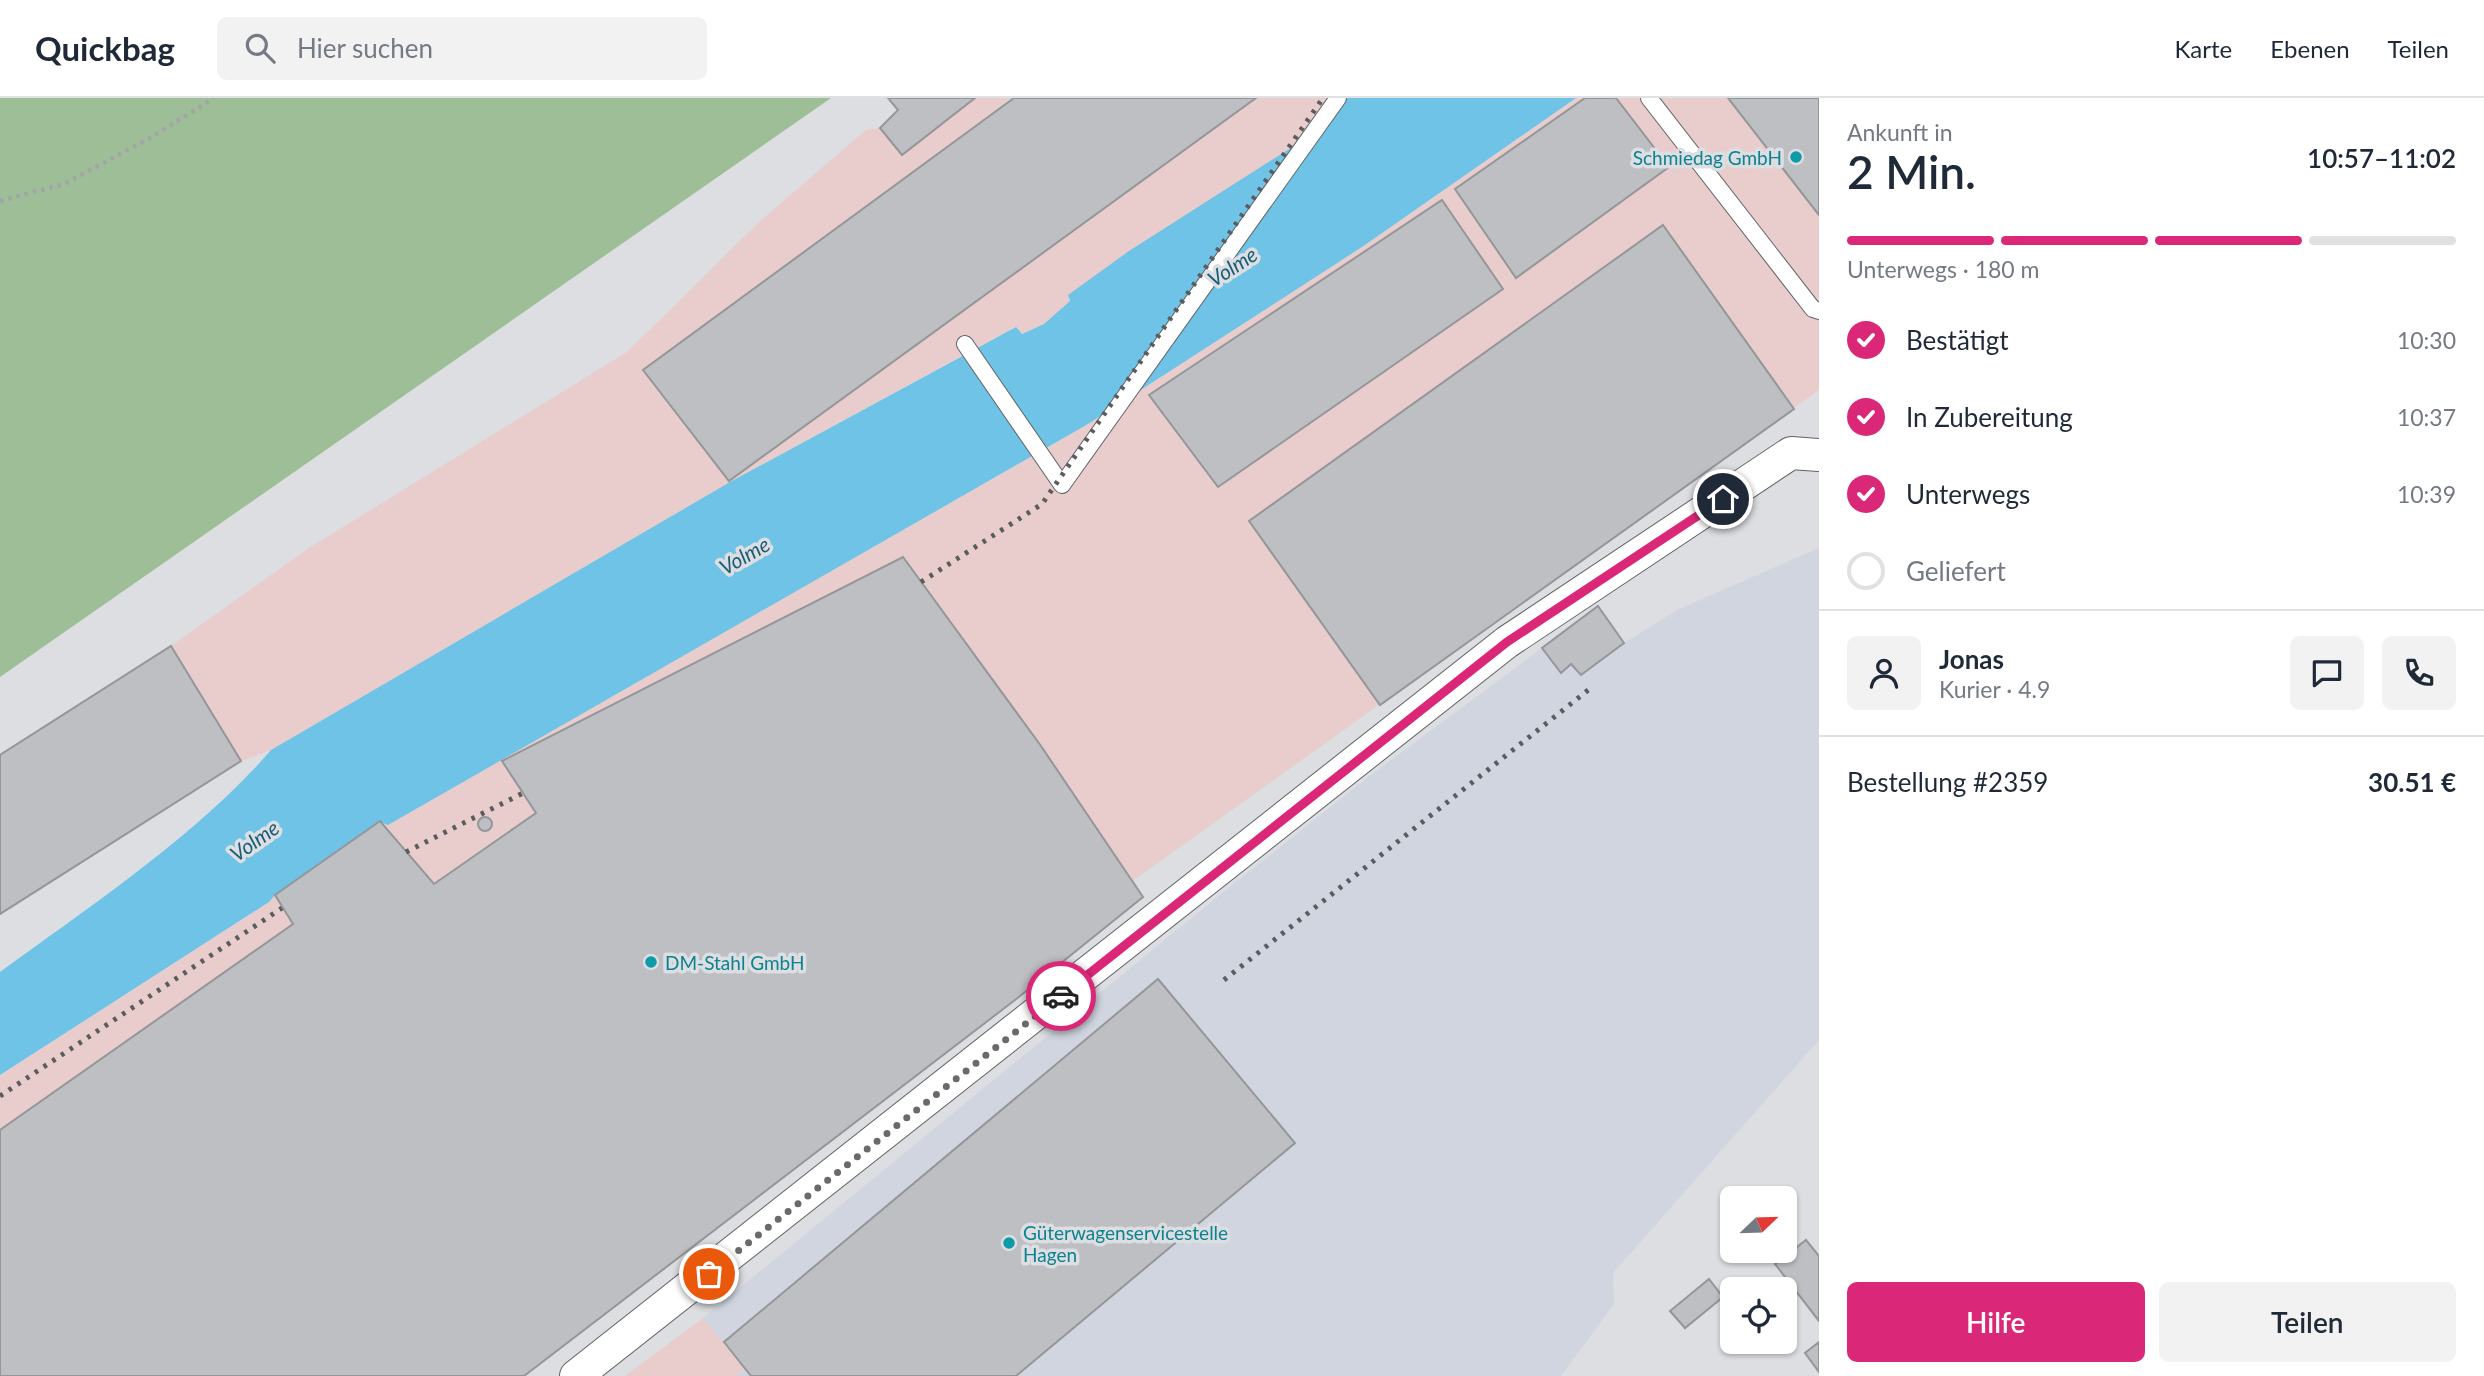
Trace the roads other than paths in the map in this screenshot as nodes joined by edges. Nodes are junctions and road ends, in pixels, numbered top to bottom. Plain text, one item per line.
1 (1338, 98) edge
2 (1649, 98) edge
3 (1819, 311) edge
4 (965, 344) dead end
5 (1818, 454) edge
6 (576, 1376) edge

1 - 4 lane
2 - 3 lane
5 - 6 street

